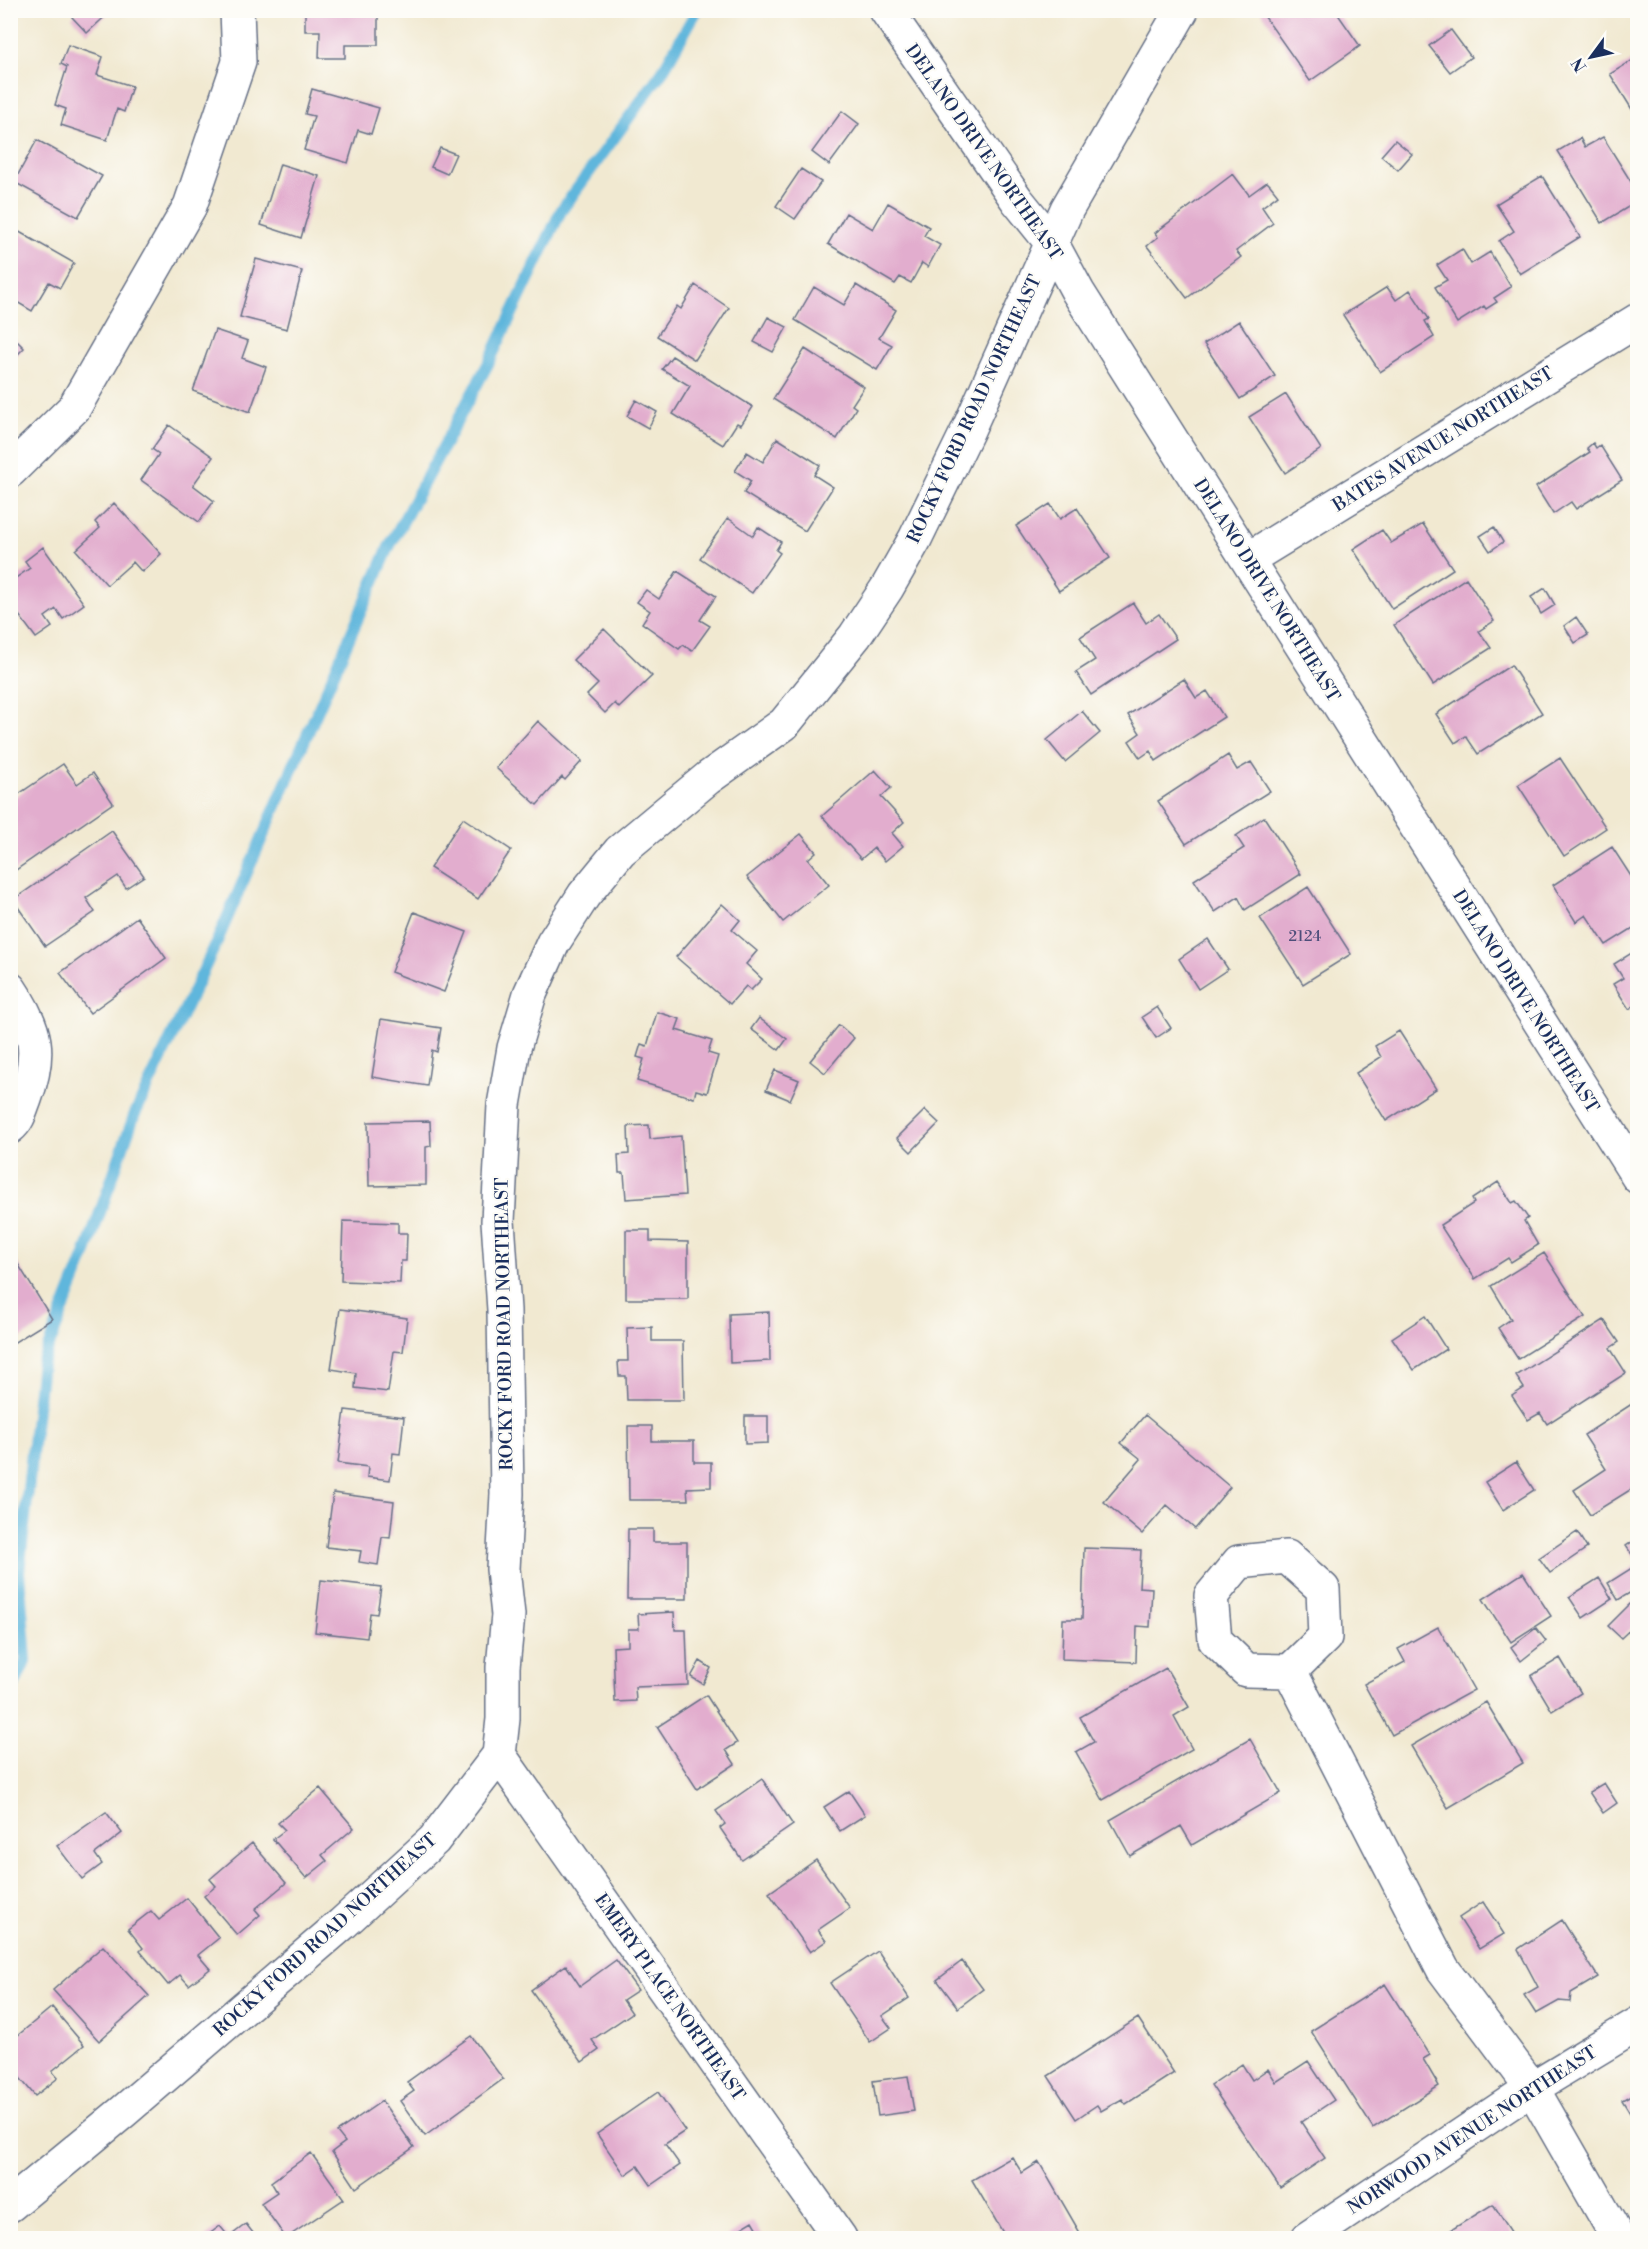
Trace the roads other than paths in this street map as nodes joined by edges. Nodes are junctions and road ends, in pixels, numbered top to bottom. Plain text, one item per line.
1 (237, 10) edge
2 (886, 10) edge
3 (1182, 10) edge
4 (1051, 242) junction
5 (1638, 320) edge
6 (10, 471) edge
7 (1248, 559) junction
8 (10, 989) edge
9 (10, 1127) edge
10 (1633, 1159) edge
11 (1290, 1671) dead end
12 (499, 1755) junction
13 (1638, 2024) edge
14 (1532, 2088) junction
15 (10, 2205) edge
16 (840, 2238) edge
17 (1308, 2238) edge
18 (1618, 2238) edge

1 - 6 street
2 - 4 street, DELANO DRIVE NORTHEAST
3 - 4 street, ROCKY FORD ROAD NORTHEAST
4 - 7 street, DELANO DRIVE NORTHEAST
4 - 12 street, ROCKY FORD ROAD NORTHEAST
5 - 7 street, BATES AVENUE NORTHEAST
7 - 10 street, DELANO DRIVE NORTHEAST
8 - 9 street
11 - 14 street
12 - 15 street, ROCKY FORD ROAD NORTHEAST
12 - 16 street, EMERY PLACE NORTHEAST
13 - 14 street, NORWOOD AVENUE NORTHEAST
14 - 17 street, NORWOOD AVENUE NORTHEAST
14 - 18 street

